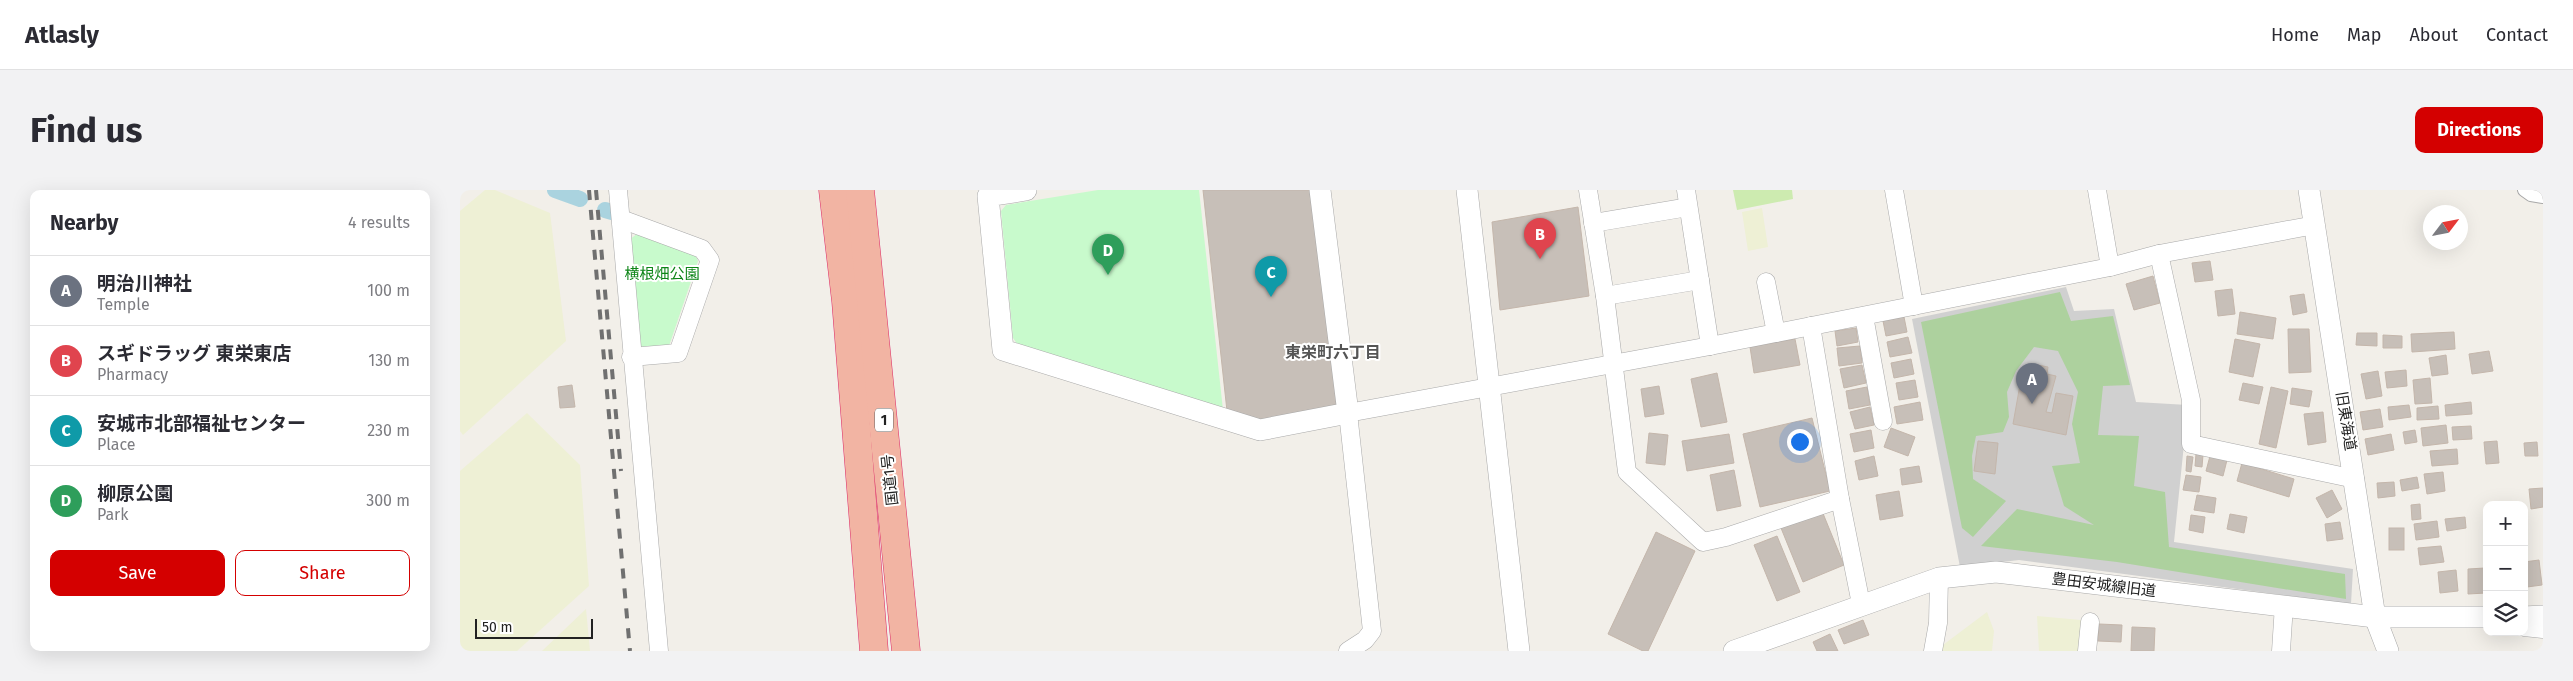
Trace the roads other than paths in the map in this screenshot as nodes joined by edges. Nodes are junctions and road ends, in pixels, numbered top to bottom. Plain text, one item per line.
1 (618, 190) edge
2 (833, 190) edge
3 (860, 190) edge
4 (1026, 190) edge
5 (1320, 190) edge
6 (1467, 190) edge
7 (1588, 190) edge
8 (1686, 190) edge
9 (1894, 190) edge
10 (2097, 190) edge
11 (2309, 190) edge
12 (2524, 190) edge
13 (2543, 197) edge
14 (1688, 208) junction
15 (621, 220) junction
16 (1593, 223) junction
17 (2315, 225) junction
18 (2159, 254) junction
19 (2110, 267) junction
20 (1700, 280) junction
21 (1766, 282) dead end
22 (1605, 296) junction
23 (1914, 306) junction
24 (1864, 316) junction
25 (1811, 326) junction
26 (1776, 333) junction
27 (1710, 346) junction
28 (631, 356) junction
29 (1613, 364) junction
30 (1491, 388) junction
31 (1348, 413) junction
32 (1884, 421) dead end
33 (2355, 479) junction
34 (1840, 499) junction
35 (1939, 578) junction
36 (1861, 604) junction
37 (2284, 605) junction
38 (2528, 616) edge
39 (2543, 616) edge
40 (2375, 617) junction
41 (2483, 617) edge
42 (2090, 622) dead end
43 (2483, 625) edge
44 (2528, 627) edge
45 (2543, 628) edge
46 (659, 651) edge
47 (871, 651) edge
48 (906, 651) edge
49 (1348, 651) edge
50 (1520, 651) edge
51 (1734, 651) edge
52 (1933, 651) edge
53 (2087, 651) edge
54 (2282, 651) edge
55 (2388, 651) edge

1 - 15 street
2 - 47 highway, 国道1号 / 1
3 - 48 highway, 国道1号 / 1
4 - 31 street
5 - 31 street
6 - 30 street
7 - 16 street
8 - 14 street
9 - 23 street
10 - 19 street
11 - 17 street, 旧東海道
12 - 13 street
14 - 16 street
14 - 20 street
15 - 28 street
15 - 28 street
16 - 22 street
17 - 18 street
17 - 33 street, 旧東海道
18 - 19 street
18 - 33 street
19 - 23 street
20 - 22 street
20 - 27 street
21 - 26 street
22 - 29 street
23 - 24 street
24 - 25 street
24 - 32 street
25 - 26 street
25 - 34 street
26 - 27 street
27 - 29 street
28 - 46 street
29 - 30 street
29 - 34 street
30 - 31 street
30 - 50 street
31 - 49 street
33 - 40 street, 旧東海道
34 - 36 street
35 - 36 street, 豊田安城線旧道
35 - 37 street, 豊田安城線旧道
35 - 52 street
36 - 51 street, 豊田安城線旧道
37 - 40 street, 豊田安城線旧道
37 - 54 street
38 - 39 street
40 - 41 street, 豊田安城線旧道
40 - 43 street
40 - 55 street, 旧東海道
42 - 53 street
44 - 45 street

